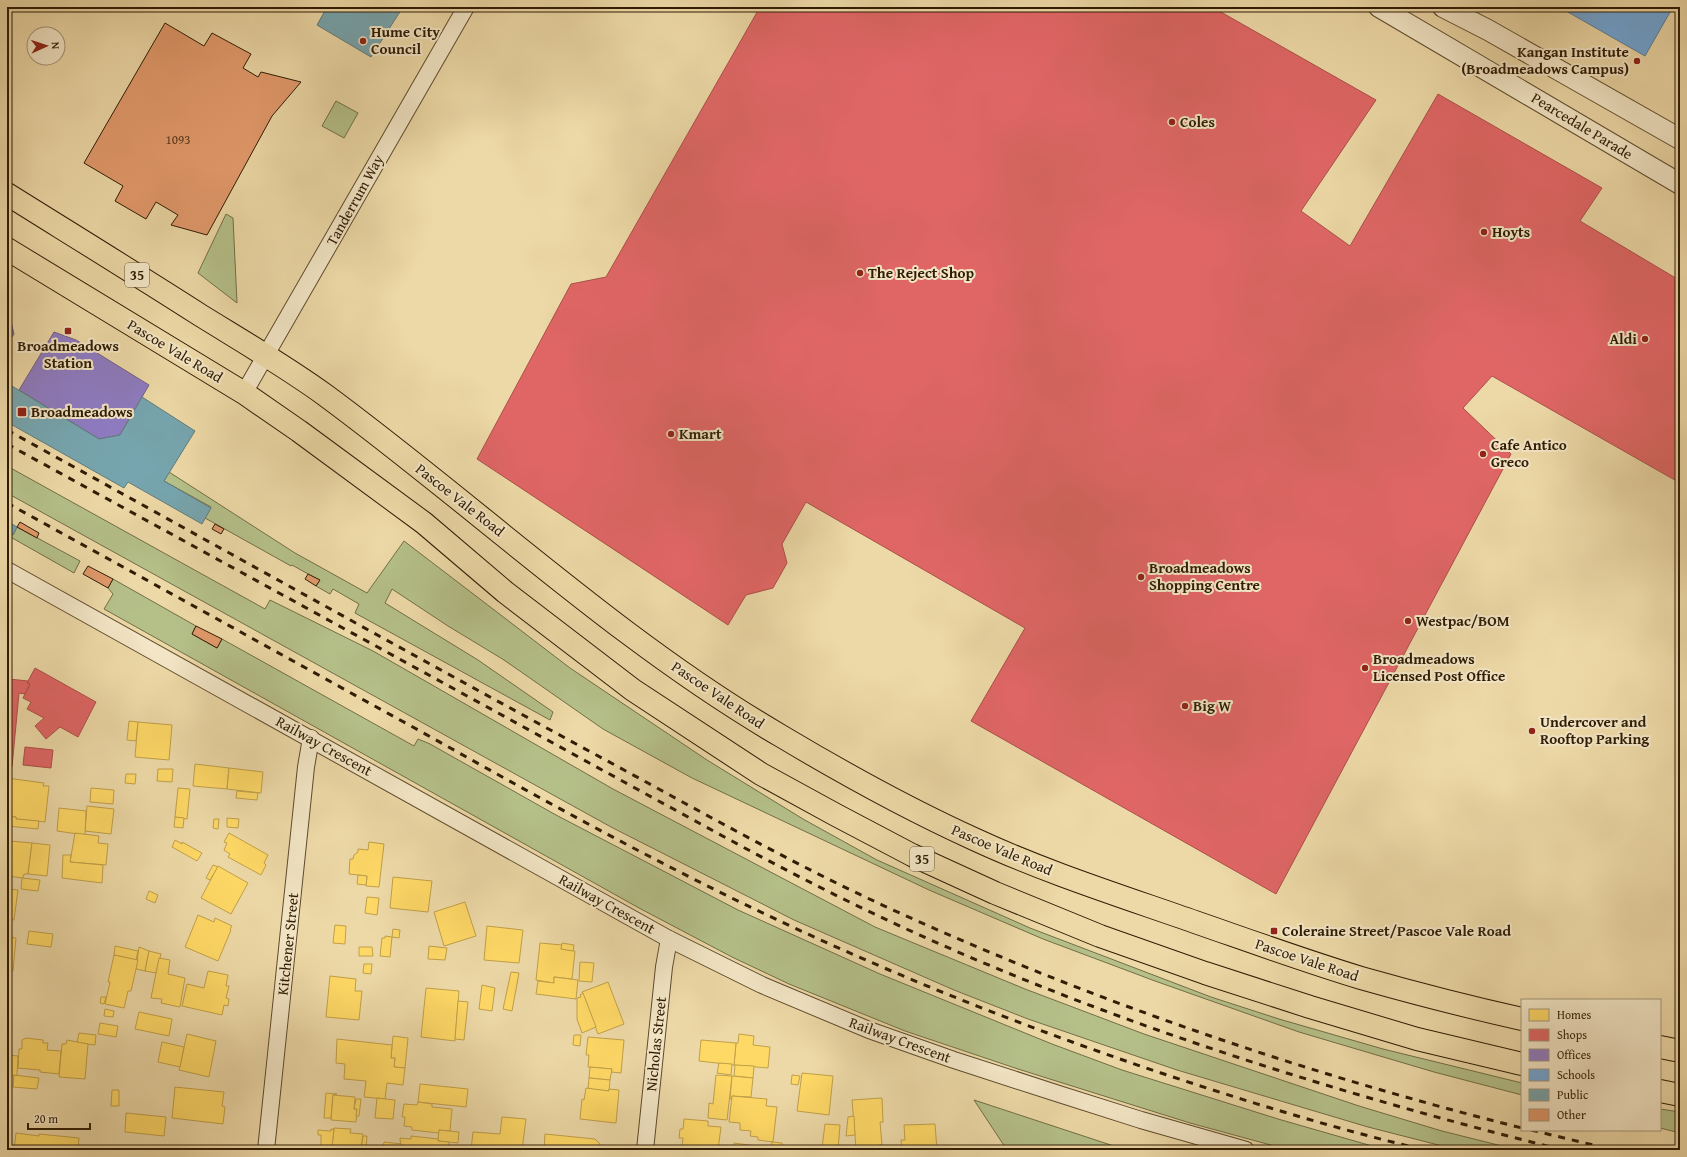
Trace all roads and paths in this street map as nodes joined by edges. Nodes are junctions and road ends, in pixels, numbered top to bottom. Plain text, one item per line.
1 (466, 7) edge
2 (1379, 7) edge
3 (1442, 7) edge
4 (1680, 139) edge
5 (1680, 184) edge
6 (7, 194) edge
7 (7, 248) edge
8 (266, 356) junction
9 (244, 393) junction
10 (7, 570) edge
11 (311, 738) junction
12 (669, 938) junction
13 (1521, 1020) edge
14 (1661, 1048) edge
15 (1680, 1051) edge
16 (1521, 1064) edge
17 (1661, 1091) edge
18 (1680, 1095) edge
19 (266, 1150) edge
20 (645, 1150) edge
21 (1246, 1150) edge

1 - 8 street, Tanderrum Way
2 - 5 street, Pearcedale Parade
3 - 4 street
6 - 8 main road, Pascoe Vale Road / 35
7 - 9 main road, Pascoe Vale Road / 35
8 - 9 street, Tanderrum Way
8 - 13 main road, Pascoe Vale Road / 35
9 - 16 main road, Pascoe Vale Road / 35
10 - 11 street, Railway Crescent
11 - 12 street, Railway Crescent
11 - 19 street, Kitchener Street
12 - 20 street, Nicholas Street
12 - 21 street, Railway Crescent
14 - 15 main road
17 - 18 main road

